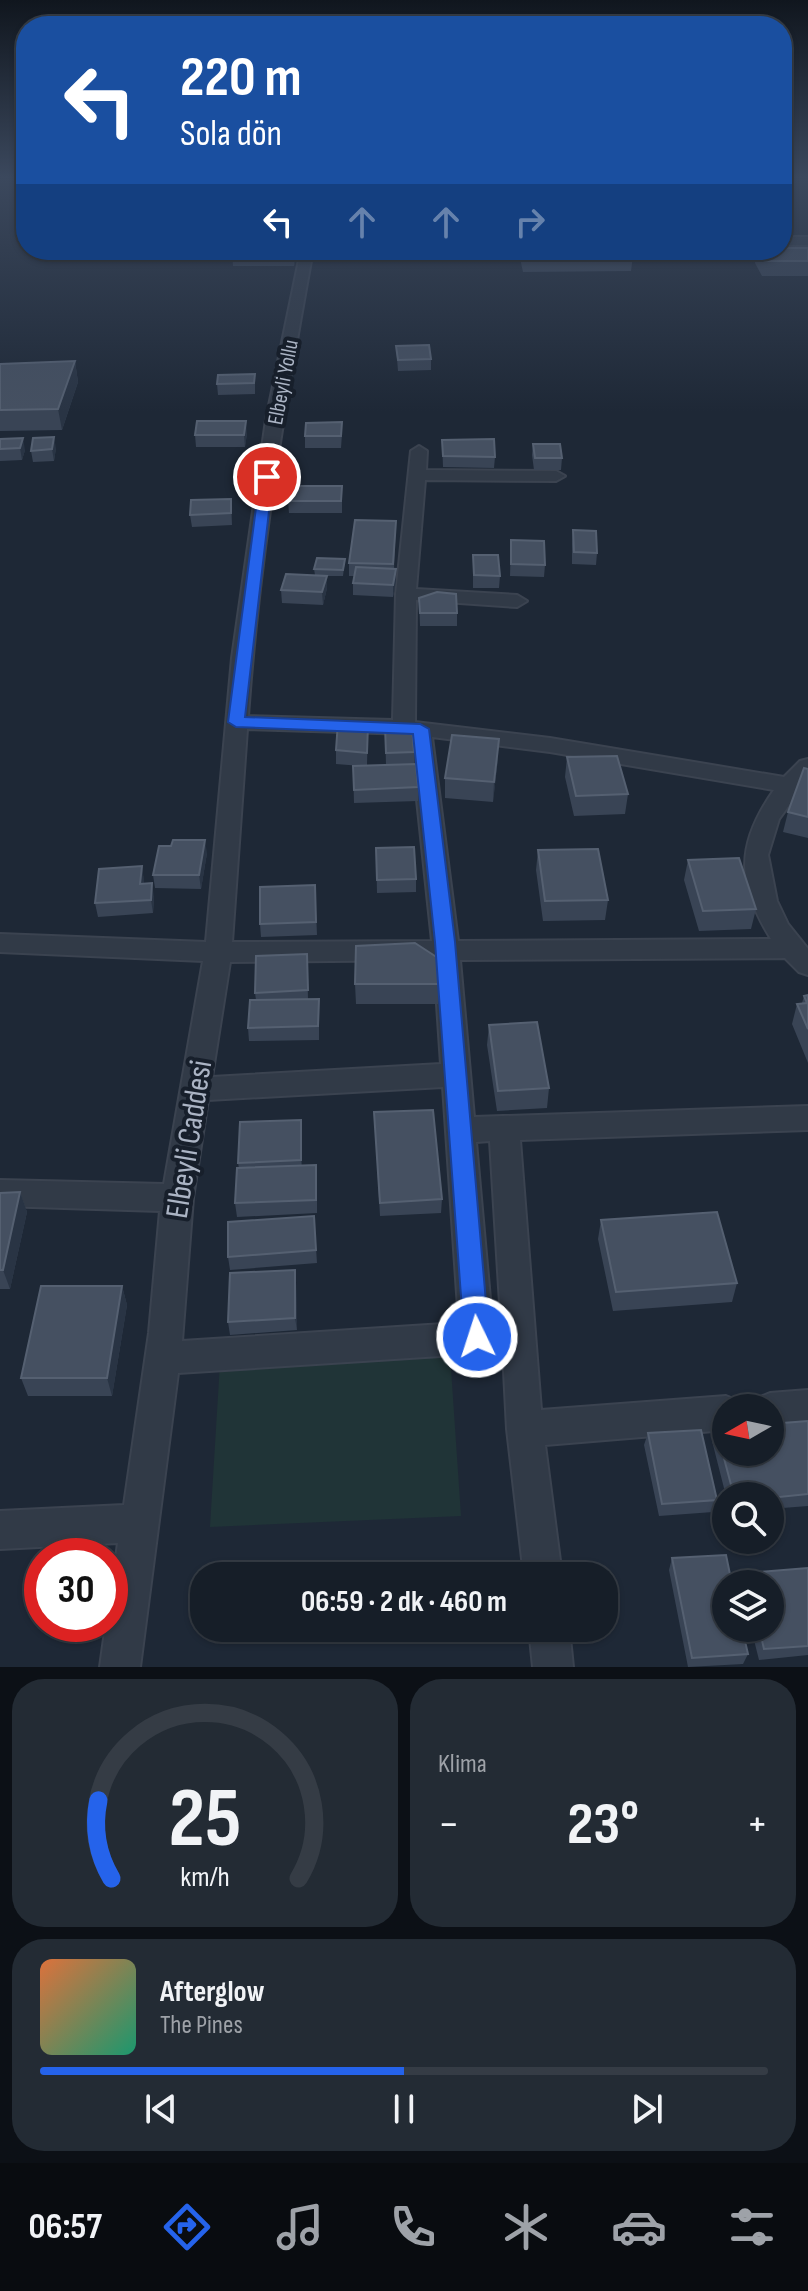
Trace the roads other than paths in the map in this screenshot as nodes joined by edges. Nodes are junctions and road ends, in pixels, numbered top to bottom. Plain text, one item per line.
1 (305, 260) edge
2 (419, 451) dead end
3 (417, 475) junction
4 (556, 476) dead end
5 (406, 594) junction
6 (517, 601) dead end
7 (250, 610) joint
8 (236, 722) junction
9 (412, 728) junction
10 (808, 766) edge
11 (787, 785) junction
12 (0, 943) edge
13 (446, 950) junction
14 (218, 952) junction
15 (800, 956) edge
16 (456, 1075) junction
17 (196, 1089) junction
18 (808, 1118) edge
19 (504, 1128) junction
20 (461, 1130) junction
21 (0, 1193) edge
22 (177, 1198) junction
23 (519, 1335) junction
24 (477, 1337) junction
25 (162, 1358) junction
26 (808, 1407) edge
27 (784, 1409) edge
28 (712, 1414) edge
29 (525, 1429) junction
30 (138, 1523) junction
31 (0, 1530) edge
32 (541, 1562) edge
33 (550, 1642) edge
34 (120, 1667) edge
35 (553, 1667) edge

1 - 7 street, Elbeyli Yollu
2 - 3 street
3 - 4 street
3 - 5 street
5 - 6 street
5 - 9 street
7 - 8 street, Elbeyli Caddesi
8 - 9 street
8 - 14 street, Elbeyli Caddesi
9 - 11 street
9 - 13 street
10 - 11 street
11 - 15 street
12 - 14 street
13 - 14 street
13 - 15 street
13 - 16 street
14 - 17 street, Elbeyli Caddesi
16 - 17 street
16 - 20 street
17 - 22 street, Elbeyli Caddesi
18 - 19 street
19 - 20 street
19 - 23 street
20 - 24 street
21 - 22 street
22 - 25 street, Elbeyli Caddesi
23 - 24 street
23 - 29 street
24 - 25 street
25 - 30 street, Elbeyli Caddesi
26 - 27 street
28 - 29 street
29 - 32 street
30 - 31 street
30 - 34 street, Elbeyli Caddesi
33 - 35 street

